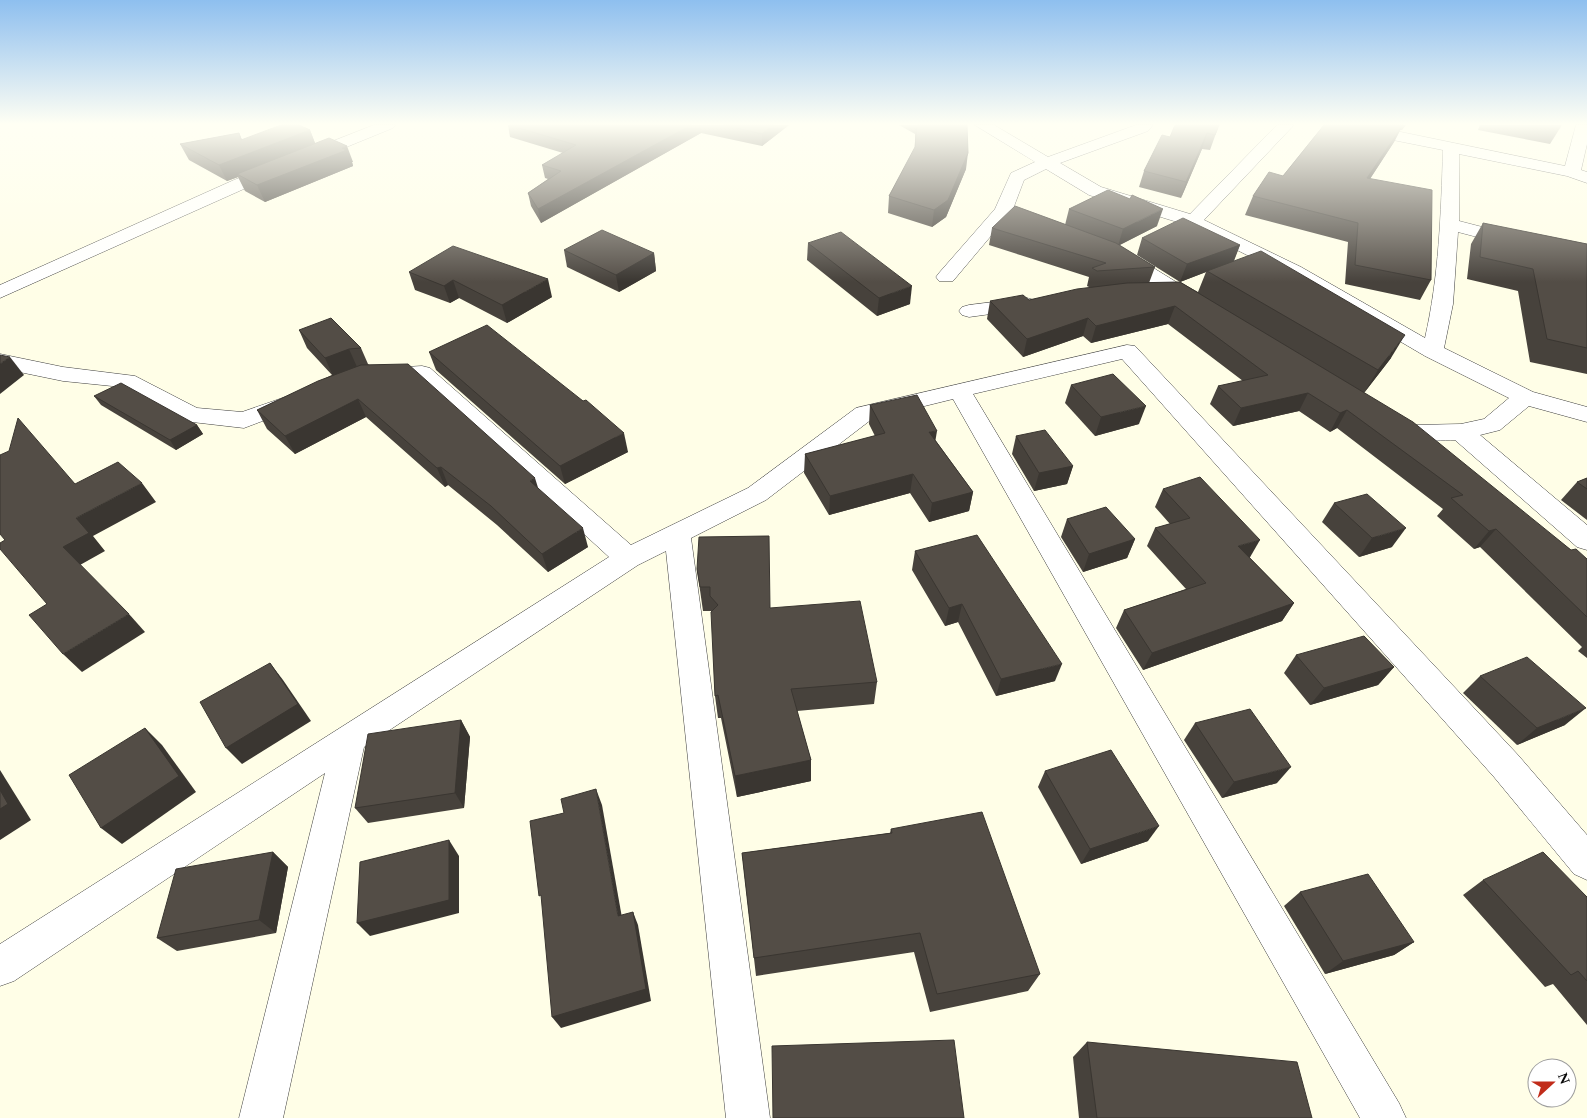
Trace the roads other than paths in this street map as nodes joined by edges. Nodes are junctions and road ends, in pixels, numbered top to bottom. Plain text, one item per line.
1 (257, 177) edge
2 (1017, 177) edge
3 (1071, 177) edge
4 (1232, 177) edge
5 (1451, 177) edge
6 (1003, 211) junction
7 (1183, 224) junction
8 (1450, 224) junction
9 (1065, 235) edge
10 (1118, 250) edge
11 (1268, 258) junction
12 (1587, 260) edge
13 (1241, 268) edge
14 (946, 277) dead end
15 (1187, 288) junction
16 (0, 292) edge
17 (1140, 292) edge
18 (1045, 302) edge
19 (969, 311) dead end
20 (1211, 311) edge
21 (1433, 351) junction
22 (0, 362) edge
23 (358, 378) edge
24 (959, 390) junction
25 (314, 394) edge
26 (1525, 398) junction
27 (1376, 413) edge
28 (1587, 415) edge
29 (1461, 432) junction
30 (677, 533) junction
31 (1587, 540) edge
32 (628, 558) junction
33 (350, 739) junction
34 (1587, 862) edge
35 (0, 967) edge
36 (261, 1118) edge
37 (748, 1118) edge
38 (1384, 1118) edge

1 - 16 street
2 - 6 street
3 - 7 street
4 - 7 street
5 - 8 street
6 - 9 street
6 - 14 street
7 - 11 street
8 - 12 street
8 - 21 street
10 - 15 street
11 - 13 street
11 - 21 street
15 - 17 street
15 - 20 street
18 - 19 street
21 - 26 street
22 - 25 street
23 - 32 street
24 - 30 street
24 - 34 street
24 - 38 street
26 - 28 street
26 - 29 street
27 - 29 street
29 - 31 street
30 - 32 street
30 - 37 street
32 - 33 street
33 - 35 street
33 - 36 street

